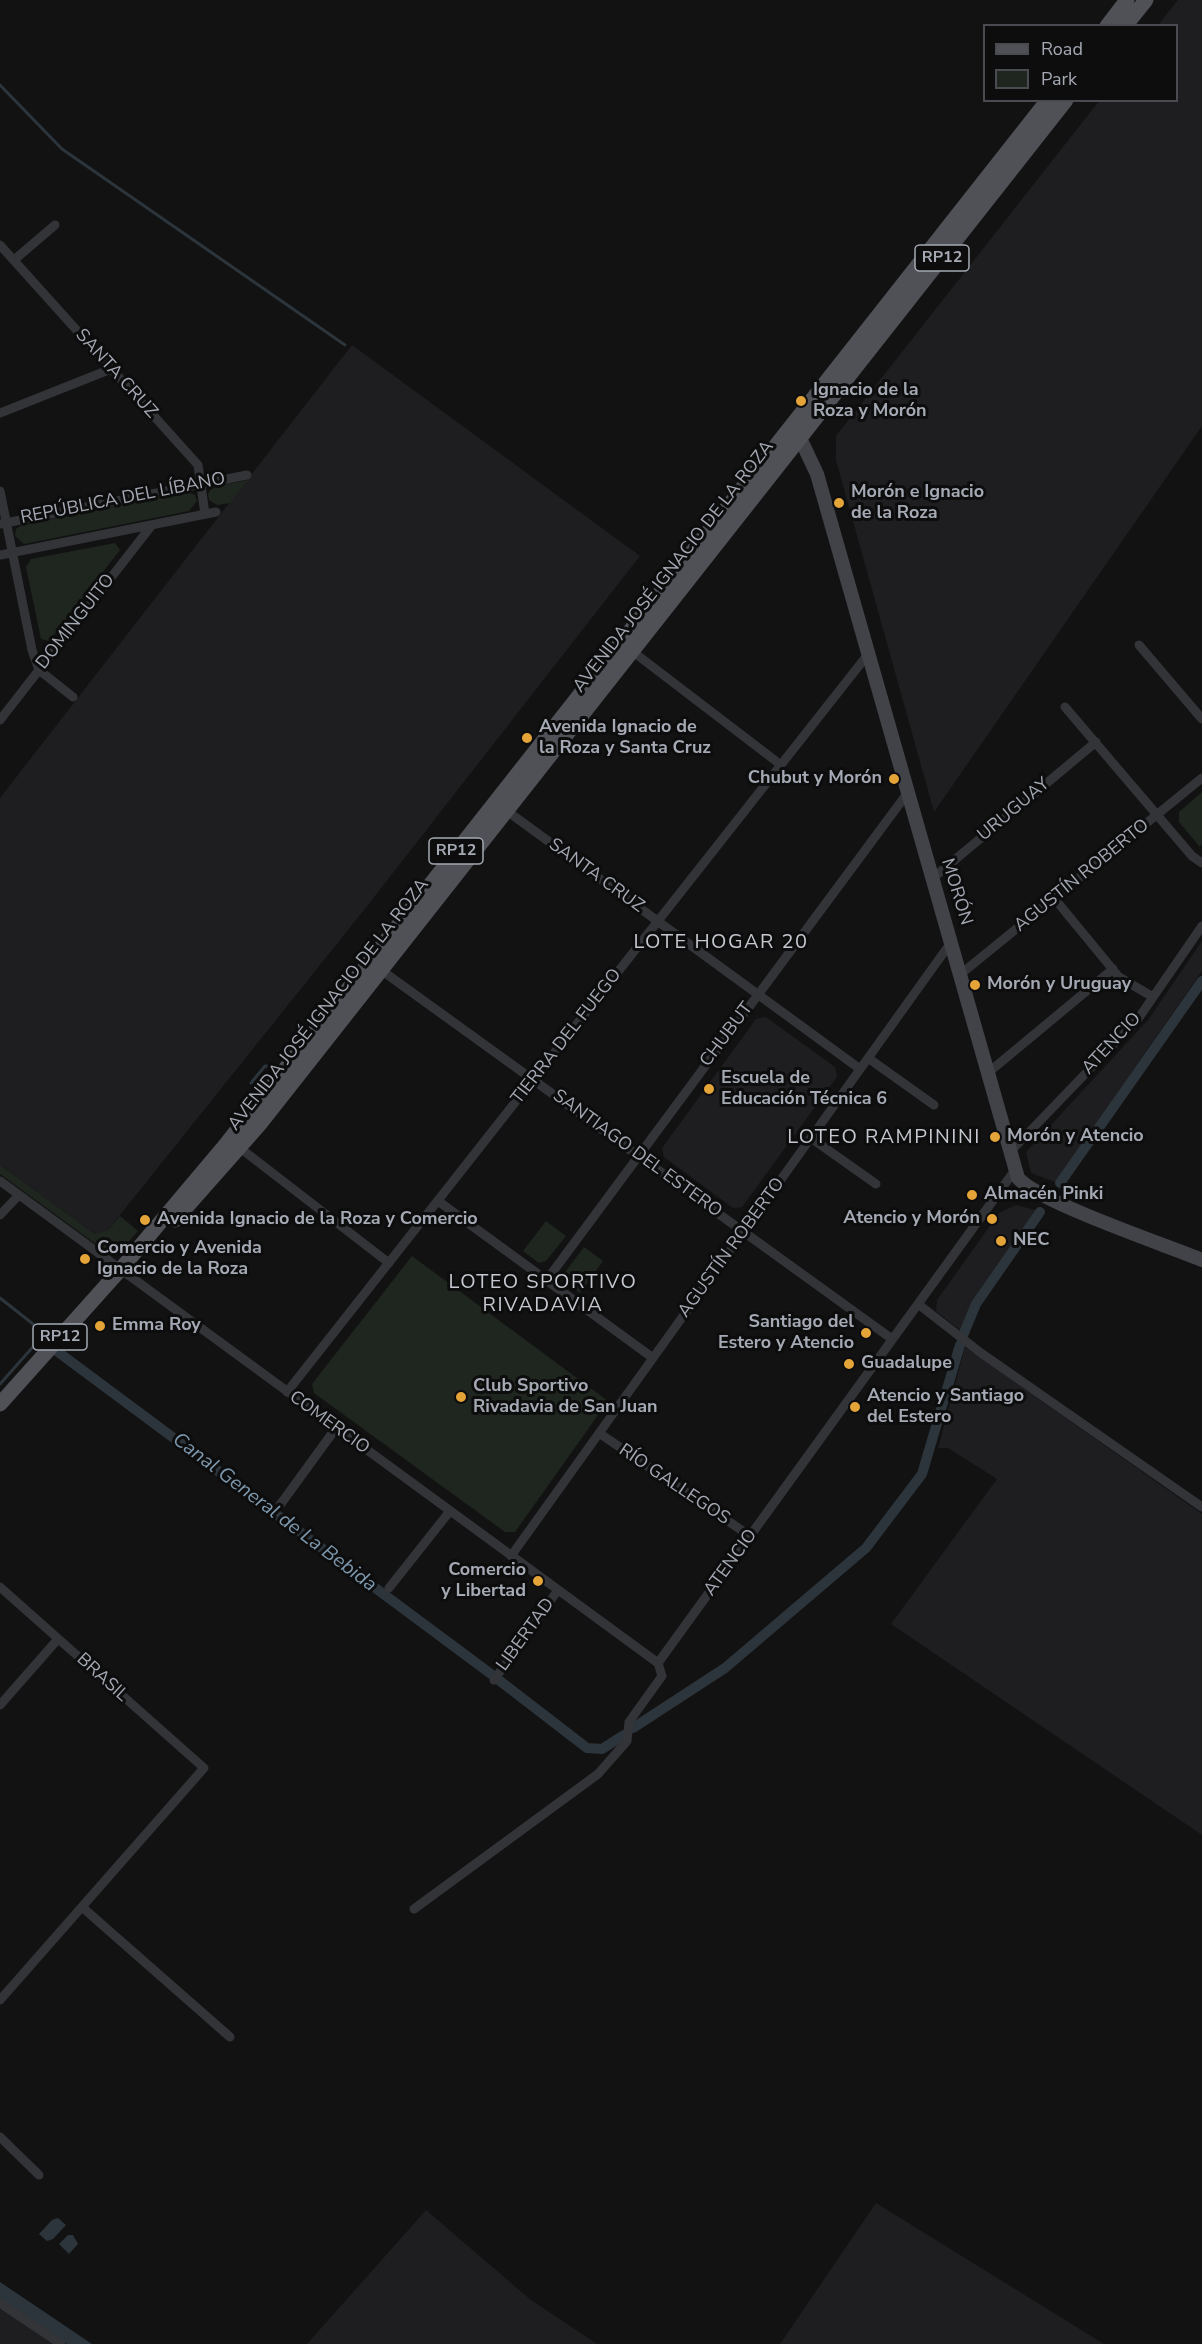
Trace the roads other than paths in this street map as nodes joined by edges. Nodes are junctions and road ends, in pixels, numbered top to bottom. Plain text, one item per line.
1 (1127, 0) edge
2 (1146, 0) edge
3 (1109, 24) edge
4 (1127, 24) edge
5 (1046, 102) edge
6 (1064, 102) edge
7 (55, 225) dead end
8 (0, 245) edge
9 (14, 260) junction
10 (111, 369) junction
11 (0, 412) edge
12 (795, 433) junction
13 (247, 475) dead end
14 (201, 484) junction
15 (0, 491) edge
16 (216, 512) dead end
17 (205, 514) junction
18 (3, 523) edge
19 (152, 525) junction
20 (12, 553) junction
21 (0, 555) edge
22 (1139, 645) dead end
23 (632, 651) junction
24 (869, 653) junction
25 (39, 670) junction
26 (73, 697) dead end
27 (1065, 707) dead end
28 (1202, 719) edge
29 (0, 720) edge
30 (1096, 742) junction
31 (781, 765) junction
32 (1202, 778) edge
33 (909, 791) junction
34 (507, 811) junction
35 (1157, 814) junction
36 (1202, 863) edge
37 (933, 878) junction
38 (1054, 898) junction
39 (658, 921) junction
40 (1202, 926) edge
41 (952, 940) junction
42 (1113, 969) junction
43 (381, 970) junction
44 (962, 973) junction
45 (758, 994) junction
46 (1153, 997) junction
47 (868, 1058) junction
48 (860, 1069) junction
49 (989, 1072) junction
50 (533, 1080) junction
51 (934, 1105) dead end
52 (811, 1138) junction
53 (240, 1148) junction
54 (1010, 1152) junction
55 (638, 1155) junction
56 (1015, 1170) junction
57 (0, 1181) edge
58 (876, 1184) dead end
59 (19, 1195) junction
60 (438, 1201) junction
61 (0, 1215) edge
62 (744, 1231) junction
63 (1202, 1260) edge
64 (389, 1263) junction
65 (120, 1270) junction
66 (546, 1281) junction
67 (918, 1304) junction
68 (892, 1339) junction
69 (653, 1358) junction
70 (287, 1392) junction
71 (0, 1404) edge
72 (336, 1428) junction
73 (599, 1433) junction
74 (280, 1505) dead end
75 (1202, 1507) edge
76 (450, 1511) junction
77 (750, 1536) junction
78 (511, 1556) junction
79 (0, 1587) edge
80 (389, 1588) dead end
81 (558, 1590) junction
82 (58, 1639) junction
83 (658, 1663) junction
84 (494, 1680) dead end
85 (0, 1705) edge
86 (82, 1907) junction
87 (414, 1909) dead end
88 (0, 2001) edge
89 (230, 2037) dead end
90 (0, 2137) edge
91 (39, 2175) dead end
92 (0, 2303) edge
93 (61, 2344) edge

1 - 3 main road
2 - 4 main road
5 - 12 main road, AVENIDA JOSÉ IGNACIO DE LA ROZA / RP12
6 - 12 main road, AVENIDA JOSÉ IGNACIO DE LA ROZA / RP12
7 - 9 street
8 - 9 street, SANTA CRUZ
9 - 10 street, SANTA CRUZ
10 - 11 street
10 - 14 street, SANTA CRUZ
12 - 23 main road, AVENIDA JOSÉ IGNACIO DE LA ROZA / RP12
12 - 24 street, MORÓN
12 - 65 main road, AVENIDA JOSÉ IGNACIO DE LA ROZA / RP12
13 - 14 street, REPÚBLICA DEL LÍBANO
14 - 17 street, SANTA CRUZ
14 - 18 street, REPÚBLICA DEL LÍBANO
15 - 18 street
16 - 17 street, REPÚBLICA DEL LÍBANO
17 - 19 street, REPÚBLICA DEL LÍBANO
18 - 20 street
19 - 20 street, REPÚBLICA DEL LÍBANO
19 - 25 street, DOMINGUITO
20 - 21 street, REPÚBLICA DEL LÍBANO
20 - 25 street
22 - 28 street
23 - 31 street
23 - 34 main road, AVENIDA JOSÉ IGNACIO DE LA ROZA / RP12
24 - 31 street, TIERRA DEL FUEGO
24 - 33 street, MORÓN
25 - 26 street
25 - 29 street, DOMINGUITO
27 - 30 street
30 - 35 street
30 - 37 street, URUGUAY
31 - 39 street, TIERRA DEL FUEGO
32 - 35 street, AGUSTÍN ROBERTO
33 - 37 street, MORÓN
33 - 45 street, CHUBUT
34 - 39 street, SANTA CRUZ
34 - 43 main road, AVENIDA JOSÉ IGNACIO DE LA ROZA / RP12
35 - 36 street
35 - 38 street, AGUSTÍN ROBERTO
37 - 41 street, MORÓN
38 - 42 street
38 - 44 street, AGUSTÍN ROBERTO
39 - 45 street, SANTA CRUZ
39 - 50 street, TIERRA DEL FUEGO
40 - 46 street, ATENCIO
41 - 44 street, MORÓN
41 - 47 street, AGUSTÍN ROBERTO
42 - 46 street
42 - 49 street
43 - 50 street, SANTIAGO DEL ESTERO
43 - 53 main road, AVENIDA JOSÉ IGNACIO DE LA ROZA / RP12
44 - 49 street, MORÓN
45 - 48 street, SANTA CRUZ
45 - 55 street, CHUBUT
46 - 54 street, ATENCIO
47 - 48 street, AGUSTÍN ROBERTO
47 - 51 street
48 - 52 street, AGUSTÍN ROBERTO
49 - 54 street, MORÓN
50 - 55 street, SANTIAGO DEL ESTERO
50 - 60 street, TIERRA DEL FUEGO
52 - 58 street
52 - 62 street, AGUSTÍN ROBERTO
53 - 64 street
53 - 65 main road, AVENIDA JOSÉ IGNACIO DE LA ROZA / RP12
54 - 56 street, MORÓN
55 - 62 street, SANTIAGO DEL ESTERO
55 - 66 street, CHUBUT
56 - 63 street, MORÓN
56 - 67 street, ATENCIO
57 - 59 street, COMERCIO
59 - 61 street
59 - 65 street, COMERCIO
60 - 64 street, TIERRA DEL FUEGO
60 - 66 street
62 - 68 street, SANTIAGO DEL ESTERO
62 - 69 street, AGUSTÍN ROBERTO
64 - 70 street, TIERRA DEL FUEGO
65 - 70 street, COMERCIO
65 - 71 main road, AVENIDA JOSÉ IGNACIO DE LA ROZA / RP12
66 - 69 street
67 - 68 street, ATENCIO
67 - 75 street
68 - 77 street, ATENCIO
69 - 73 street, AGUSTÍN ROBERTO
70 - 72 street, COMERCIO
72 - 74 street
72 - 76 street, COMERCIO
73 - 77 street, RÍO GALLEGOS
73 - 78 street, AGUSTÍN ROBERTO
76 - 78 street, COMERCIO
76 - 80 street
77 - 83 street, ATENCIO
78 - 81 street, COMERCIO
79 - 82 street, BRASIL
81 - 83 street, COMERCIO
81 - 84 street, LIBERTAD
82 - 85 street
82 - 86 street, BRASIL
83 - 87 street, ATENCIO
86 - 88 street
86 - 89 street
90 - 91 street
92 - 93 street

